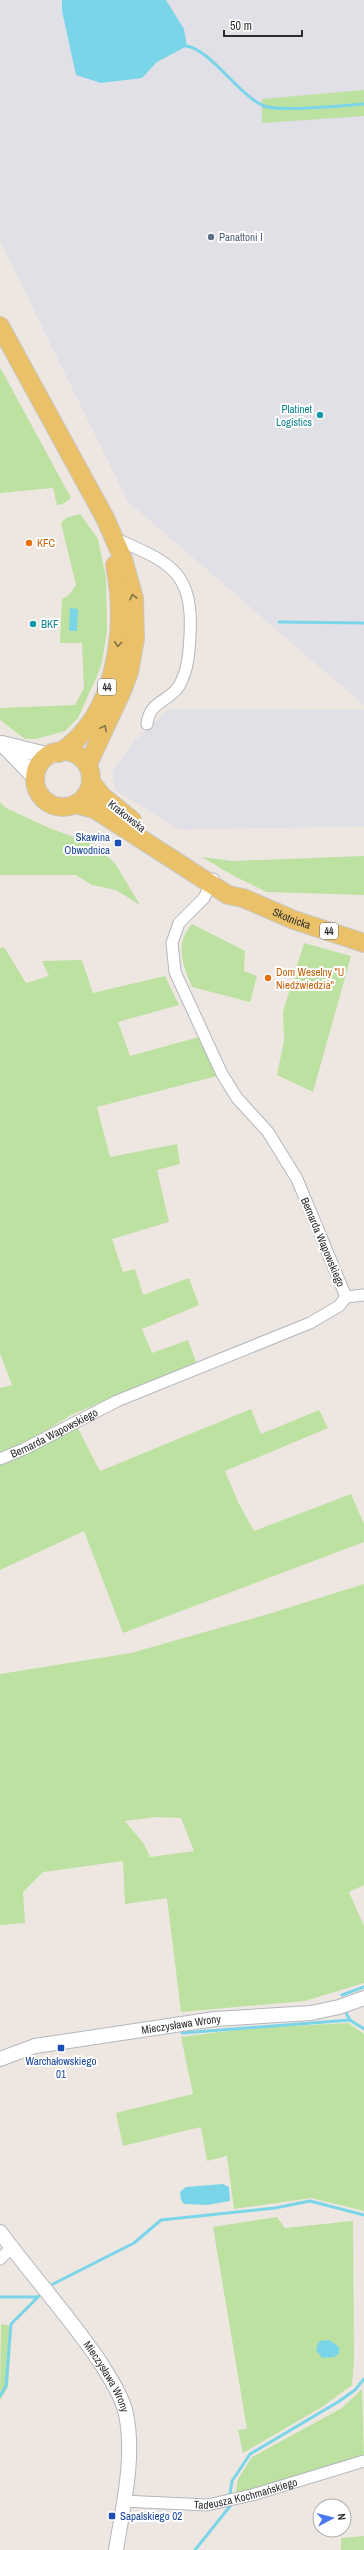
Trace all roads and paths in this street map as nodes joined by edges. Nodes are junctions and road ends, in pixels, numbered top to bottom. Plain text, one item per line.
1 (0, 326) edge
2 (111, 534) junction
3 (148, 553) junction
4 (126, 569) junction
5 (147, 724) dead end
6 (1, 743) edge
7 (55, 754) junction
8 (88, 764) junction
9 (35, 777) junction
10 (92, 783) junction
11 (76, 804) junction
12 (156, 844) junction
13 (212, 881) junction
14 (364, 943) edge
15 (364, 1295) edge
16 (346, 1297) junction
17 (0, 1459) edge
18 (364, 1998) edge
19 (0, 2059) edge
20 (0, 2232) edge
21 (12, 2247) junction
22 (0, 2259) edge
23 (364, 2461) edge
24 (123, 2501) junction
25 (116, 2550) edge

1 - 2 main road, 44
2 - 3 street
2 - 4 main road, 44
2 -> 7 main road, 44
3 - 4 street
3 - 5 street
8 -> 4 main road, 44
6 - 7 main road
6 - 9 main road
7 - 8 main road
7 - 9 main road, 44
8 - 10 main road, 44
9 - 11 main road, 44
10 - 11 main road
10 - 12 main road, Krakowska / 44
11 - 12 main road, Krakowska / 44
12 - 13 main road, Skotnicka / 44
13 - 14 main road, Skotnicka / 44
13 - 16 street, Bernarda Wapowskiego
15 - 16 street
16 - 17 street, Bernarda Wapowskiego
18 - 19 street, Mieczysława Wrony
20 - 21 street, Mieczysława Wrony
21 - 22 street
21 - 24 street, Mieczysława Wrony
23 - 24 street, Tadeusza Kochmańskiego
24 - 25 street, Mieczysława Wrony

